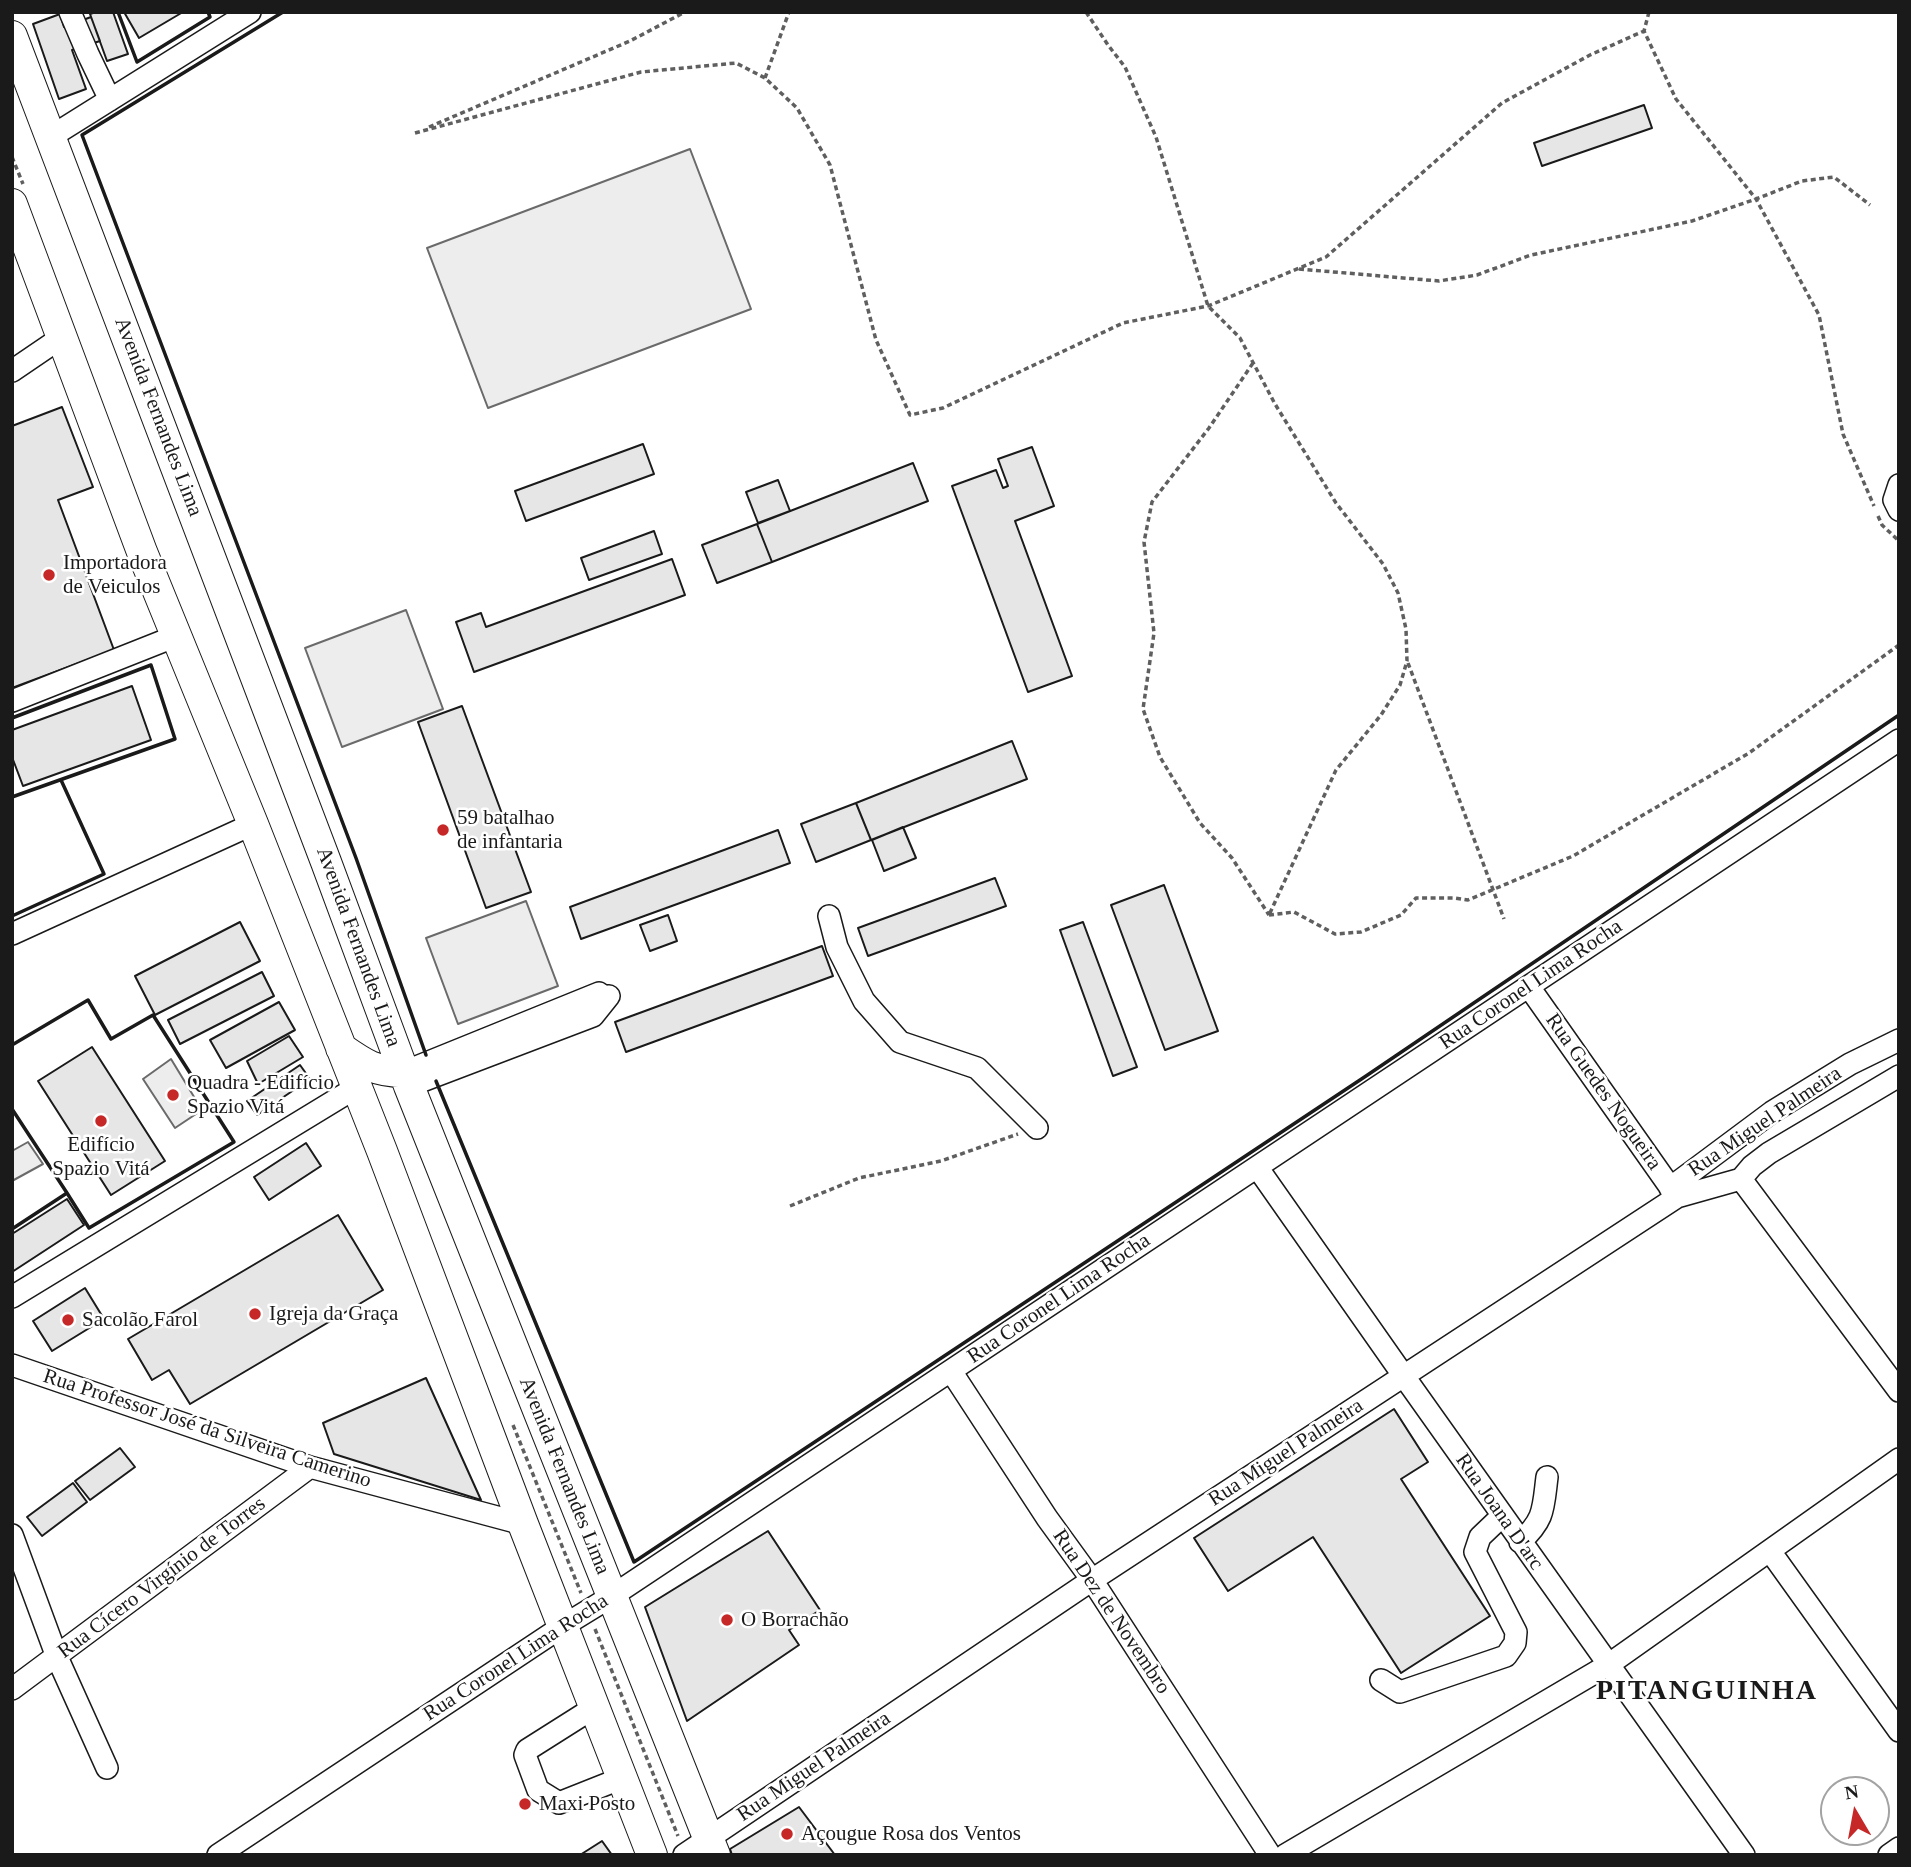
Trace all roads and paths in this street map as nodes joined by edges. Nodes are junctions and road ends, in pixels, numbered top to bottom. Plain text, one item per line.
1 (71, 12) edge
2 (685, 12) edge
3 (789, 12) edge
4 (1086, 12) edge
5 (1649, 12) edge
6 (239, 15) edge
7 (1644, 31) junction
8 (12, 36) edge
9 (765, 78) junction
10 (110, 100) junction
11 (52, 136) junction
12 (1756, 200) junction
13 (12, 204) edge
14 (1870, 205) dead end
15 (1297, 269) junction
16 (1208, 306) junction
17 (62, 337) junction
18 (1253, 363) junction
19 (12, 371) edge
20 (1899, 485) edge
21 (1899, 510) edge
22 (1899, 541) edge
23 (176, 636) junction
24 (1899, 645) edge
25 (1407, 661) junction
26 (12, 701) edge
27 (1899, 740) edge
28 (253, 824) junction
29 (1494, 891) junction
30 (1269, 915) junction
31 (829, 916) dead end
32 (1504, 919) dead end
33 (12, 934) edge
34 (1529, 987) junction
35 (604, 995) dead end
36 (1899, 1040) edge
37 (341, 1048) junction
38 (1899, 1076) edge
39 (406, 1079) junction
40 (357, 1087) junction
41 (1037, 1128) joint
42 (382, 1151) junction
43 (1257, 1167) junction
44 (1741, 1179) junction
45 (1674, 1193) junction
46 (790, 1206) dead end
47 (12, 1297) edge
48 (12, 1365) edge
49 (951, 1371) junction
50 (1403, 1376) junction
51 (1899, 1391) edge
52 (1899, 1459) edge
53 (310, 1467) junction
54 (1547, 1477) dead end
55 (1502, 1516) junction
56 (523, 1524) junction
57 (12, 1535) edge
58 (1520, 1542) junction
59 (1769, 1551) junction
60 (1092, 1580) junction
61 (612, 1596) junction
62 (563, 1626) junction
63 (57, 1657) junction
64 (1608, 1665) junction
65 (1381, 1680) dead end
66 (12, 1689) edge
67 (595, 1707) junction
68 (1899, 1731) edge
69 (107, 1768) dead end
70 (622, 1778) junction
71 (711, 1846) edge
72 (1899, 1847) edge
73 (218, 1855) edge
74 (652, 1855) edge
75 (684, 1855) edge
76 (1270, 1855) edge
77 (1285, 1855) edge
78 (1744, 1855) edge
79 (1889, 1855) edge

1 - 10 street
2 - 9 path
3 - 9 path
4 - 16 path
5 - 7 path
6 - 10 street
7 - 12 path
7 - 15 path
8 - 11 highway, Avenida Fernandes Lima
9 - 16 path
10 - 11 street
11 - 39 highway, Avenida Fernandes Lima
12 - 14 path
12 - 15 path
12 - 22 path
13 - 17 highway
15 - 16 path
16 - 18 path
17 - 19 street
17 - 23 highway
18 - 25 path
18 - 30 path
20 - 21 street
23 - 26 street
23 - 28 highway
24 - 29 path
25 - 29 path
25 - 30 path
27 - 34 street, Rua Coronel Lima Rocha
28 - 33 street
28 - 37 highway
29 - 30 path
29 - 32 path
31 - 41 street
34 - 43 street, Rua Coronel Lima Rocha
34 - 45 street, Rua Guedes Nogueira
35 - 39 street
36 - 45 street, Rua Miguel Palmeira
37 - 39 highway
37 - 40 highway
38 - 44 street, Rua Miguel Palmeira
39 - 42 highway
39 - 61 highway, Avenida Fernandes Lima
40 - 42 highway
40 - 47 street
41 - 46 path
42 - 56 highway
43 - 49 street, Rua Coronel Lima Rocha
43 - 50 street, Rua Joana D'arc
44 - 45 street, Rua Miguel Palmeira
44 - 51 street
45 - 50 street, Rua Miguel Palmeira
48 - 53 street, Rua Professor José da Silveira Camerino
49 - 60 street, Rua Dez de Novembro
49 - 61 street, Rua Coronel Lima Rocha
50 - 55 street, Rua Joana D'arc
50 - 60 street, Rua Miguel Palmeira
52 - 59 street
53 - 56 street, Rua Professor José da Silveira Camerino
53 - 63 street, Rua Cícero Virgínio de Torres
54 - 58 street
55 - 58 street, Rua Joana D'arc
55 - 65 street
56 - 62 highway
57 - 63 street
58 - 64 street, Rua Joana D'arc
59 - 64 street
59 - 68 street
60 - 71 street, Rua Miguel Palmeira
60 - 76 street, Rua Dez de Novembro
61 - 62 street, Rua Coronel Lima Rocha
61 - 71 highway, Avenida Fernandes Lima
62 - 67 highway
62 - 73 street, Rua Coronel Lima Rocha
63 - 66 street, Rua Cícero Virgínio de Torres
63 - 69 street
64 - 77 street
64 - 78 street, Rua Joana D'arc
67 - 70 highway
67 - 70 street
70 - 74 highway
71 - 75 street, Rua Miguel Palmeira
72 - 79 street

